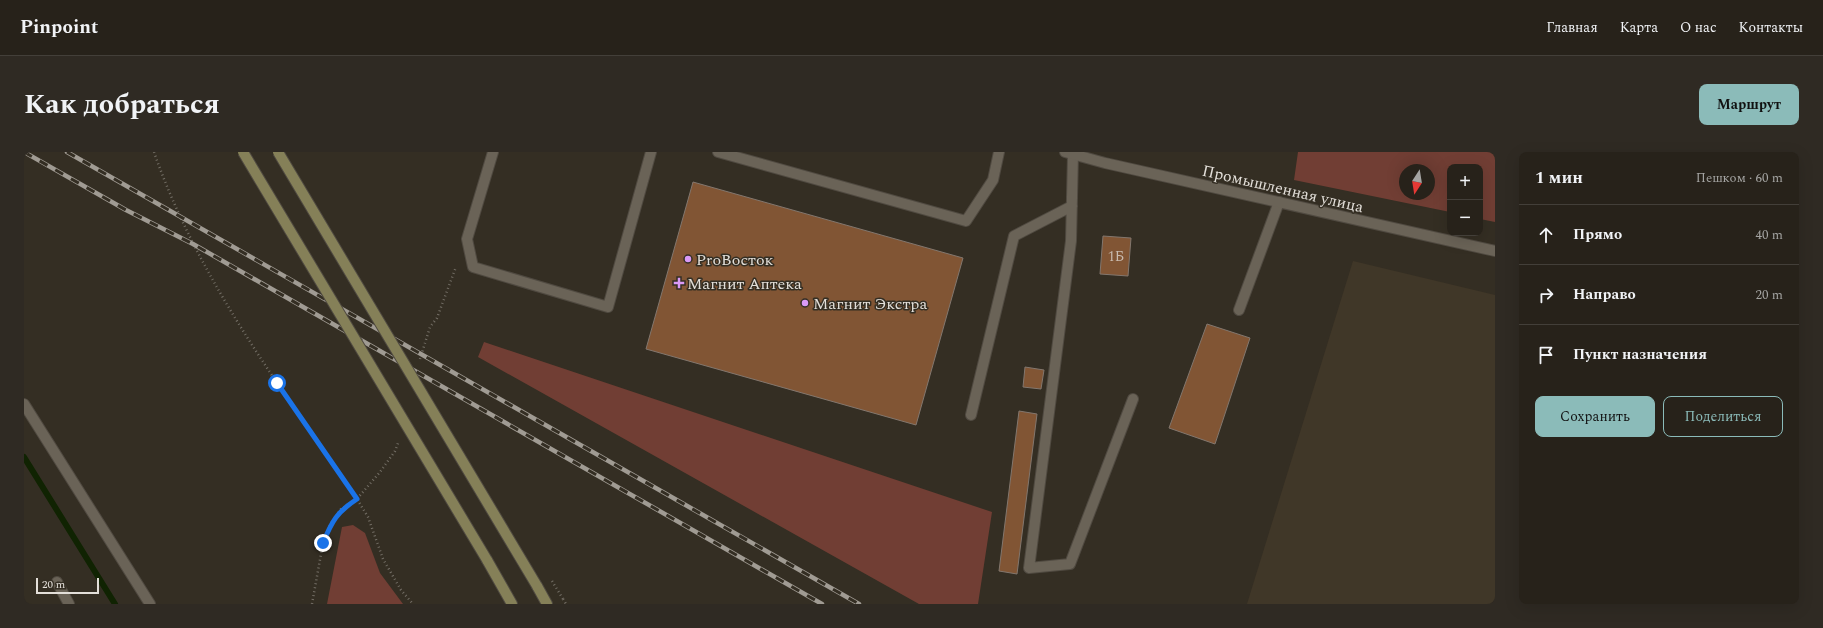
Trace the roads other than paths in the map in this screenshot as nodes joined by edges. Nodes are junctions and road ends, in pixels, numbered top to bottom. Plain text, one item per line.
1 (243, 152) edge
2 (278, 152) edge
3 (492, 152) edge
4 (651, 152) edge
5 (718, 152) edge
6 (999, 152) edge
7 (1107, 152) edge
8 (1069, 153) edge
9 (1105, 162) junction
10 (1279, 202) junction
11 (1072, 206) junction
12 (1495, 251) edge
13 (1239, 310) dead end
14 (1133, 399) dead end
15 (24, 404) edge
16 (971, 414) dead end
17 (58, 582) dead end
18 (69, 604) edge
19 (150, 604) edge
20 (512, 604) edge
21 (548, 604) edge

1 - 20 main road, bridge
2 - 21 main road, bridge
3 - 4 street
5 - 6 street
7 - 9 street
8 - 9 street, Промышленная улица
8 - 11 street
9 - 10 street, Промышленная улица
10 - 12 street, Промышленная улица
10 - 13 street
11 - 14 street
11 - 16 street
15 - 19 street
17 - 18 street

